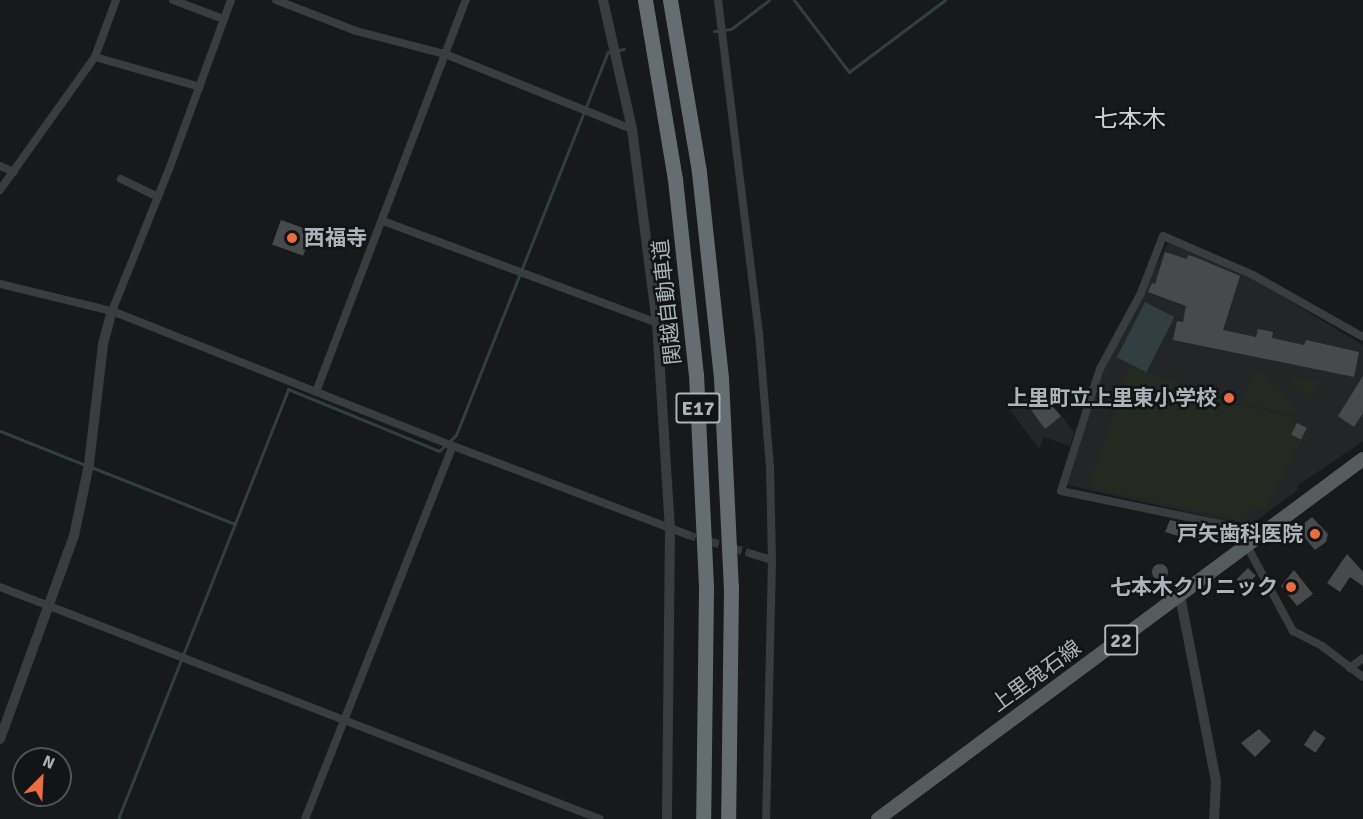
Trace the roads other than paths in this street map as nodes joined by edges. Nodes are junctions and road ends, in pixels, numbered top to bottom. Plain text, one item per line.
1 (116, 0) edge
2 (173, 0) edge
3 (231, 0) edge
4 (276, 0) edge
5 (466, 0) edge
6 (603, 0) edge
7 (645, 0) edge
8 (670, 0) edge
9 (718, 0) edge
10 (223, 19) junction
11 (445, 54) junction
12 (95, 57) junction
13 (200, 87) junction
14 (632, 129) junction
15 (0, 166) edge
16 (14, 172) junction
17 (121, 179) dead end
18 (0, 190) edge
19 (158, 197) junction
20 (383, 221) junction
21 (0, 284) edge
22 (112, 311) junction
23 (657, 323) junction
24 (1363, 337) edge
25 (316, 392) junction
26 (453, 446) junction
27 (1363, 459) edge
28 (670, 528) junction
29 (1264, 533) junction
30 (688, 535) tunnel mouth
31 (1247, 546) junction
32 (752, 554) tunnel mouth
33 (772, 560) junction
34 (0, 588) edge
35 (1180, 596) junction
36 (49, 606) junction
37 (1363, 658) edge
38 (1350, 668) junction
39 (1363, 677) edge
40 (344, 721) junction
41 (0, 740) edge
42 (306, 819) edge
43 (600, 819) edge
44 (667, 819) edge
45 (703, 819) edge
46 (728, 819) edge
47 (766, 819) edge
48 (878, 819) edge
49 (1214, 819) edge

1 - 12 street
2 - 10 street
3 - 10 street
4 - 11 street
5 - 11 street
6 - 14 street
7 - 45 highway, 関越自動車道 / E17
8 - 46 highway, E17
9 - 33 street
10 - 13 street
11 - 14 street
11 - 20 street
12 - 13 street
12 - 16 street
13 - 19 street
14 - 23 street
15 - 16 street
16 - 18 street
17 - 19 street
19 - 22 street
20 - 23 street
20 - 25 street
21 - 22 street
22 - 25 street
22 - 36 street
23 - 28 street
24 - 29 street
25 - 26 street
26 - 28 street
26 - 40 street
27 - 29 main road, 上里鬼石線 / 22
28 - 30 street
28 - 44 street
29 - 31 main road, 上里鬼石線 / 22
31 - 35 main road, 上里鬼石線 / 22
31 - 38 street
32 - 33 street
33 - 47 street
34 - 36 street
35 - 48 main road, 上里鬼石線 / 22
35 - 49 street
36 - 40 street
36 - 41 street
37 - 38 street
38 - 39 street
40 - 42 street
40 - 43 street

